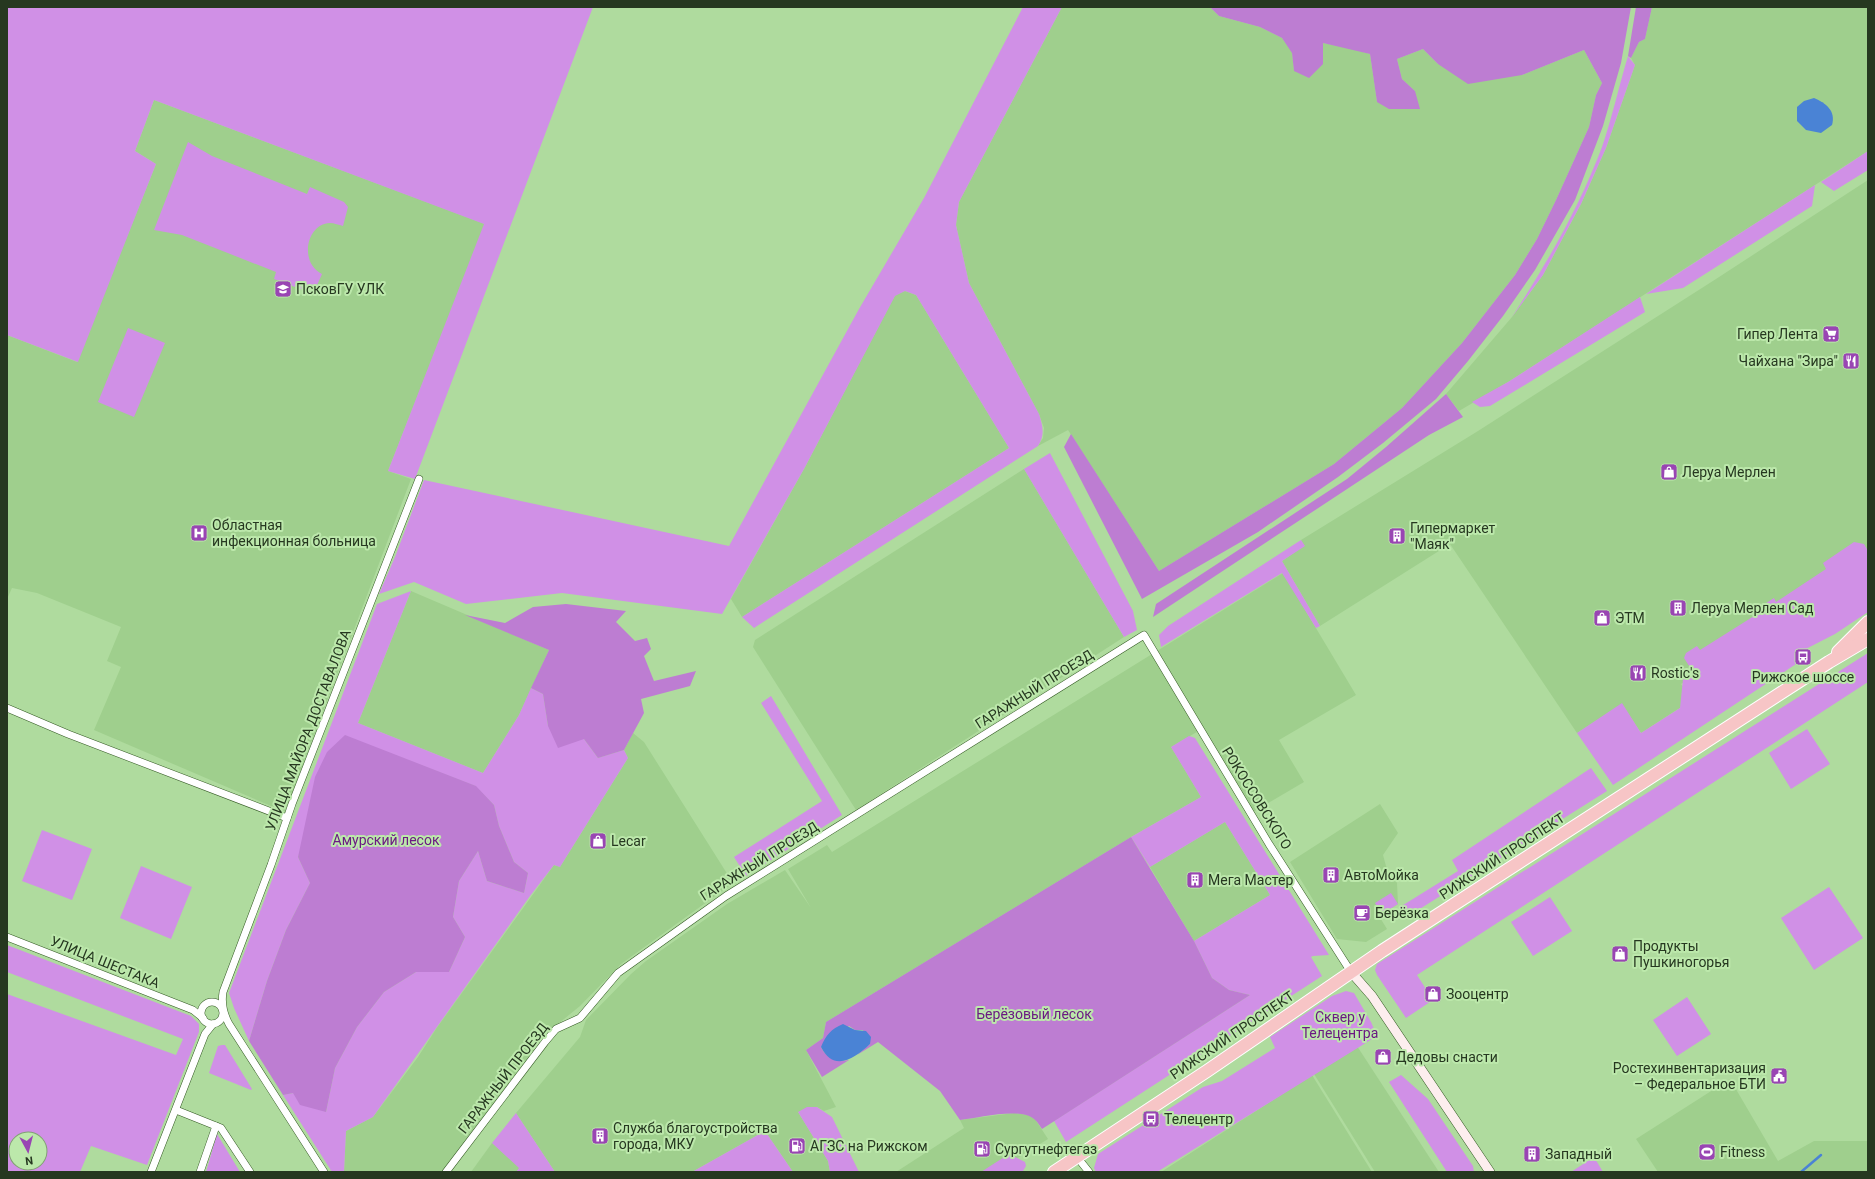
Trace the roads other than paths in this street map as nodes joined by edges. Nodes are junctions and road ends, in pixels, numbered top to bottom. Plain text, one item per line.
1 (419, 479) dead end
2 (1868, 622) edge
3 (1144, 635) joint
4 (1868, 639) edge
5 (1829, 662) junction
6 (7, 708) edge
7 (287, 818) junction
8 (7, 936) edge
9 (1351, 972) junction
10 (223, 992) junction
11 (211, 1002) junction
12 (202, 1008) junction
13 (193, 1010) junction
14 (223, 1010) junction
15 (204, 1020) junction
16 (215, 1024) junction
17 (234, 1031) junction
18 (205, 1034) junction
19 (176, 1110) junction
20 (216, 1126) junction
21 (1077, 1156) junction
22 (151, 1172) edge
23 (200, 1172) edge
24 (250, 1172) edge
25 (324, 1172) edge
26 (446, 1172) edge
27 (1054, 1172) edge
28 (1089, 1172) edge
29 (1490, 1172) edge

1 - 7 street, УЛИЦА МАЙОРА ДОСТАВАЛОВА
2 - 5 highway, РИЖСКИЙ ПРОСПЕКТ
3 - 9 street, РОКОССОВСКОГО
3 - 26 street, ГАРАЖНЫЙ ПРОЕЗД
4 - 5 highway, РИЖСКИЙ ПРОСПЕКТ
5 - 9 highway, РИЖСКИЙ ПРОСПЕКТ
6 - 7 street
7 - 10 street, УЛИЦА МАЙОРА ДОСТАВАЛОВА
8 - 13 street, УЛИЦА ШЕСТАКА
9 - 21 highway, РИЖСКИЙ ПРОСПЕКТ
9 - 29 main road
10 - 11 street, УЛИЦА МАЙОРА ДОСТАВАЛОВА
10 - 14 street, УЛИЦА МАЙОРА ДОСТАВАЛОВА
11 - 12 street
11 - 14 street
12 - 13 street
12 - 15 street
13 - 15 street, УЛИЦА ШЕСТАКА
14 - 16 street
14 - 17 street
15 - 16 street
15 - 18 street
16 - 17 street
16 - 18 street
17 - 25 street
18 - 19 street
19 - 20 street
19 - 22 street
20 - 23 street
20 - 24 street
21 - 27 highway, РИЖСКИЙ ПРОСПЕКТ
21 - 28 street

